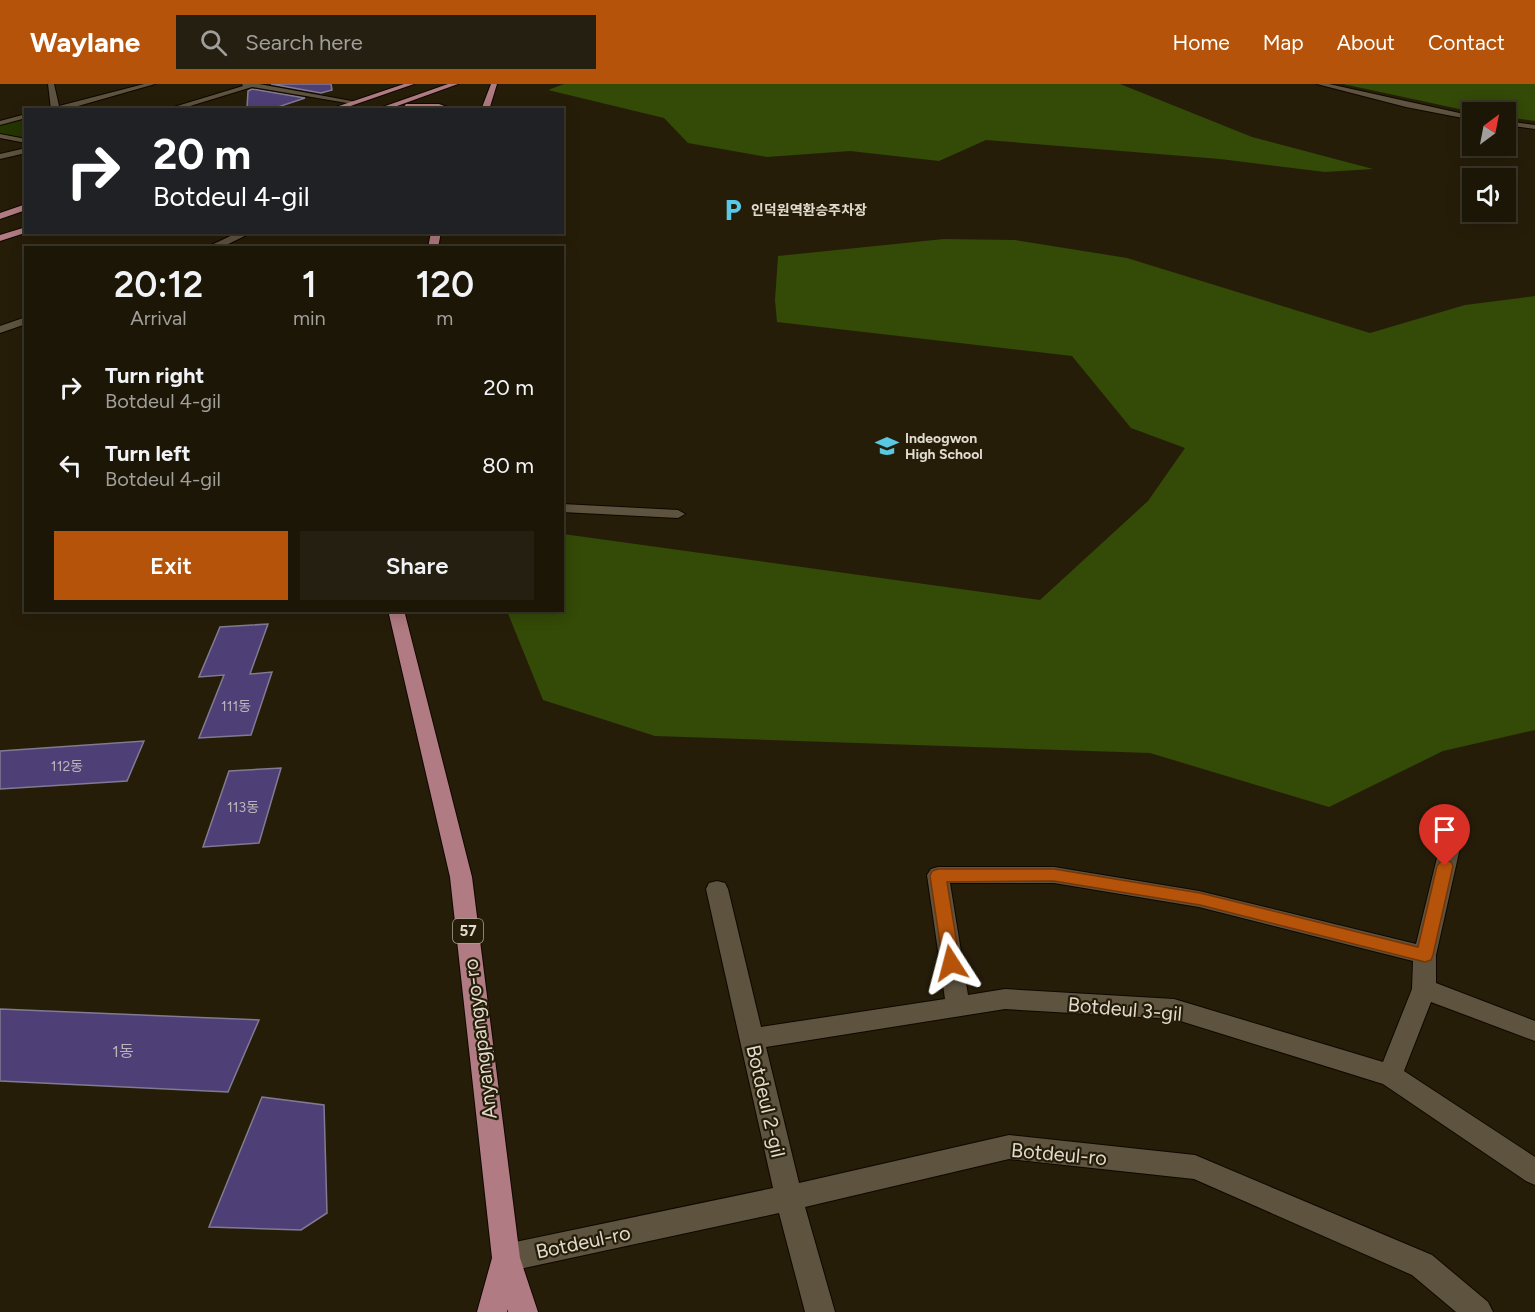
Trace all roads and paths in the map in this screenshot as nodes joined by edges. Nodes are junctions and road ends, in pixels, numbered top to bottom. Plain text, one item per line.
1 (51, 84) edge
2 (152, 84) edge
3 (252, 84) edge
4 (396, 84) edge
5 (411, 84) edge
6 (455, 84) edge
7 (494, 84) edge
8 (1320, 84) edge
9 (374, 96) junction
10 (353, 102) junction
11 (55, 108) edge
12 (59, 108) edge
13 (174, 108) edge
14 (336, 108) edge
15 (380, 108) edge
16 (387, 108) edge
17 (438, 108) edge
18 (486, 108) edge
19 (1462, 115) edge
20 (24, 117) edge
21 (0, 123) edge
22 (1516, 124) edge
23 (1535, 127) edge
24 (0, 136) edge
25 (24, 141) edge
26 (24, 151) edge
27 (0, 157) edge
28 (24, 208) edge
29 (0, 216) edge
30 (24, 231) edge
31 (244, 234) edge
32 (0, 238) edge
33 (215, 246) edge
34 (24, 321) edge
35 (0, 330) edge
36 (564, 508) edge
37 (678, 514) dead end
38 (396, 612) edge
39 (1456, 821) dead end
40 (717, 889) dead end
41 (1425, 955) junction
42 (1425, 989) junction
43 (958, 1006) junction
44 (1535, 1030) edge
45 (752, 1039) junction
46 (1390, 1075) junction
47 (1535, 1172) edge
48 (789, 1198) junction
49 (506, 1258) junction
50 (492, 1312) edge
51 (523, 1312) edge
52 (820, 1312) edge
53 (1478, 1312) edge

1 - 11 street
2 - 12 street
3 - 10 street
3 - 13 street
4 - 9 main road
5 - 9 main road
6 - 15 main road
7 - 18 main road
8 - 19 street
9 - 10 main road
10 - 14 main road
16 - 17 main road
20 - 21 street
22 - 23 street
24 - 25 street
26 - 27 street
28 - 29 main road
30 - 32 main road
31 - 33 street
34 - 35 street
36 - 37 street
38 - 49 main road, Anyangpangyo-ro / 57
39 - 41 street
40 - 45 street, Botdeul 2-gil
41 - 42 street
41 - 43 street
42 - 44 street
42 - 46 street
43 - 45 street, Botdeul 3-gil
43 - 46 street, Botdeul 3-gil
45 - 48 street, Botdeul 2-gil
46 - 47 street, Botdeul 3-gil
48 - 49 street, Botdeul-ro
48 - 52 street, Botdeul 2-gil
48 - 53 street, Botdeul-ro
49 - 50 main road, Anyangpangyo-ro / 57
49 - 51 main road, Anyangpangyo-ro / 57

